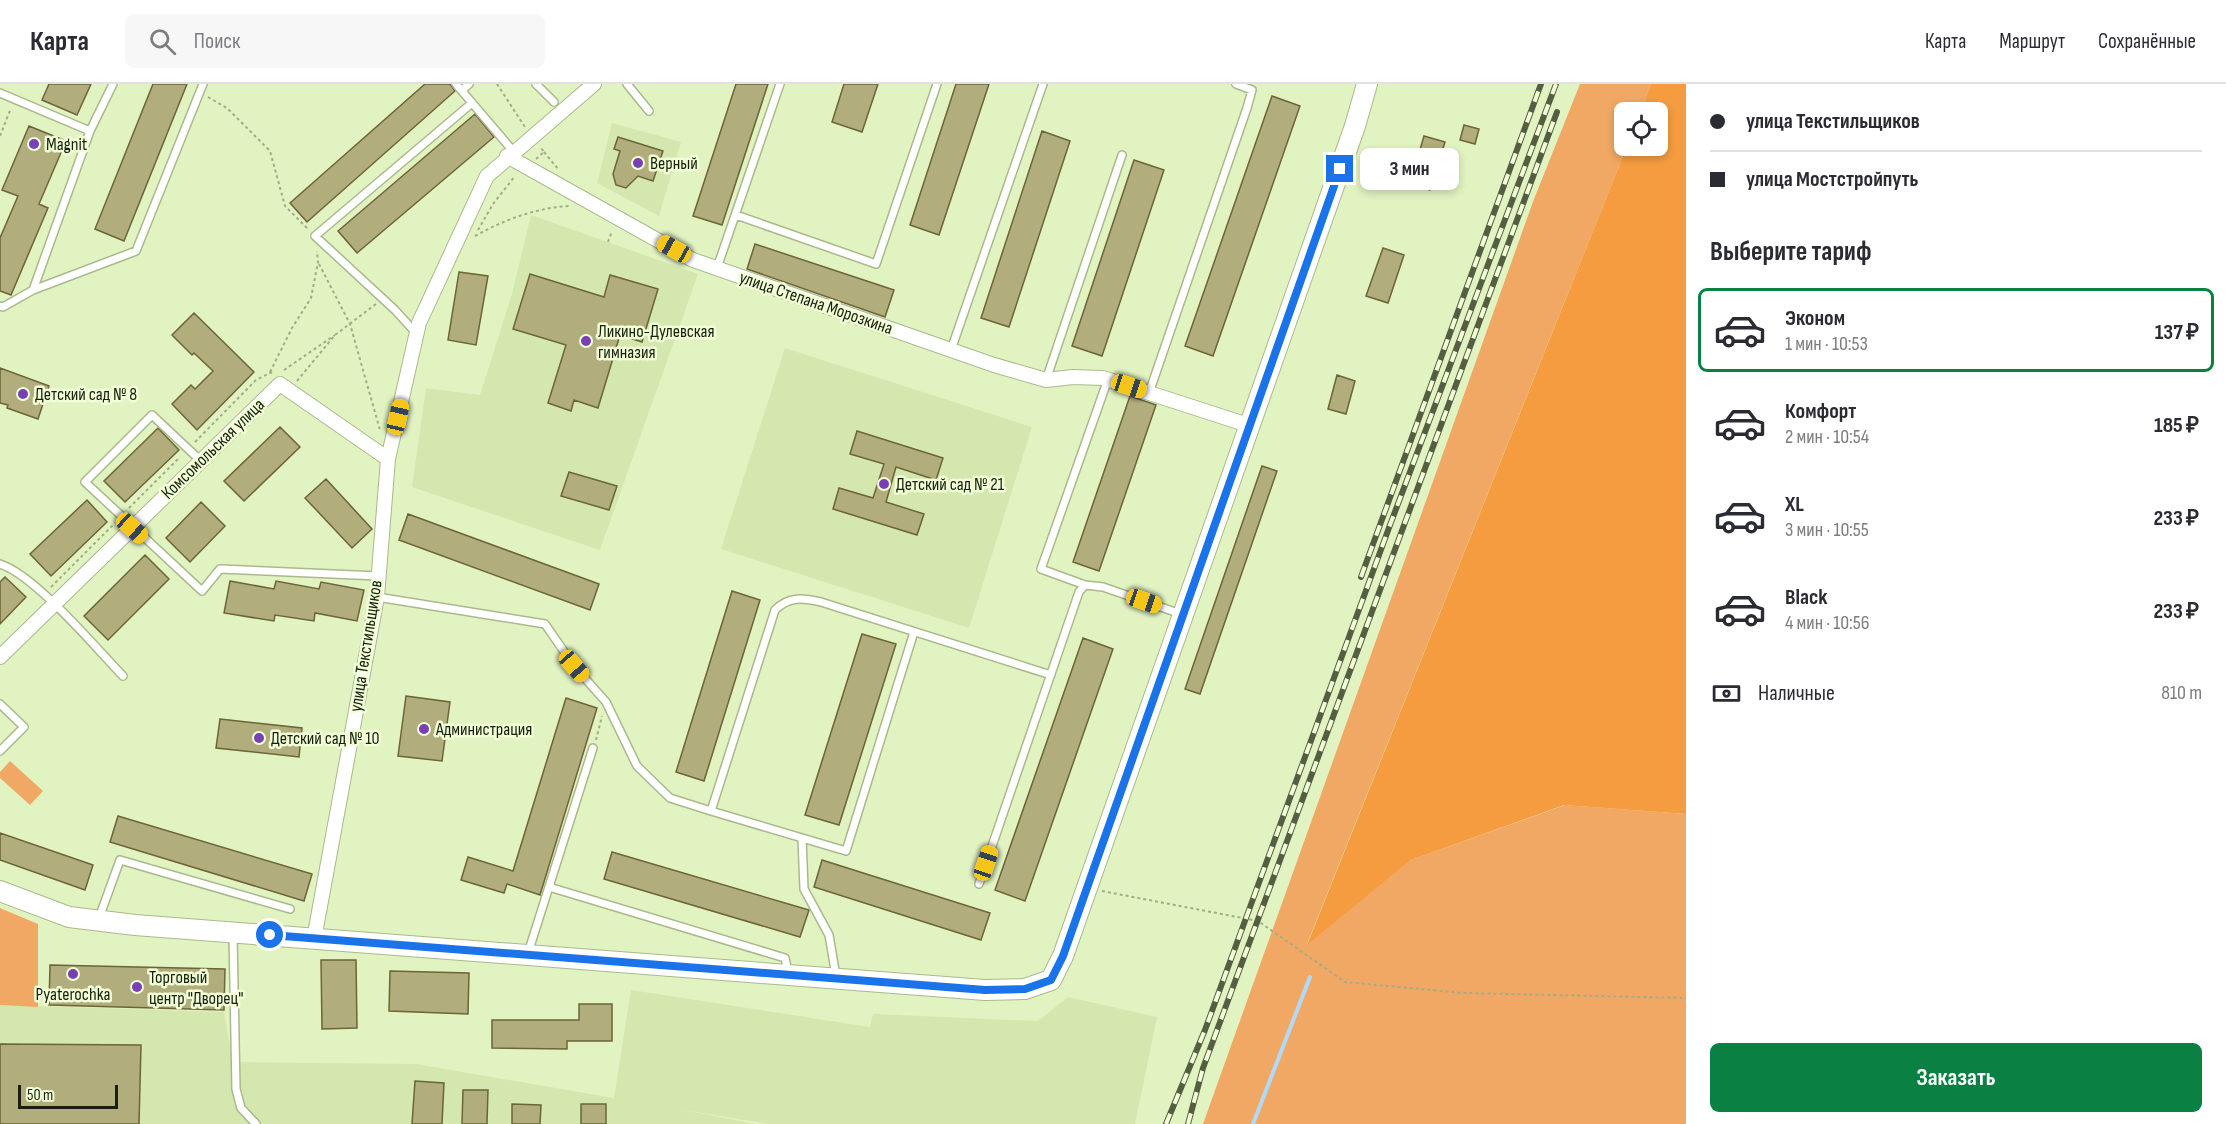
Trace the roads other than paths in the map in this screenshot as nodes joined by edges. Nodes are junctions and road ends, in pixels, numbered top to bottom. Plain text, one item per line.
1 (112, 84) edge
2 (203, 84) edge
3 (456, 84) edge
4 (469, 84) edge
5 (536, 84) edge
6 (594, 84) edge
7 (627, 84) edge
8 (780, 84) edge
9 (937, 84) edge
10 (1043, 84) edge
11 (1236, 84) edge
12 (1367, 84) edge
13 (462, 90) junction
14 (0, 93) edge
15 (554, 102) dead end
16 (472, 103) junction
17 (649, 111) dead end
18 (90, 131) junction
19 (510, 154) junction
20 (1122, 155) dead end
21 (736, 215) junction
22 (717, 268) junction
23 (33, 290) junction
24 (0, 306) edge
25 (417, 334) junction
26 (951, 350) junction
27 (1046, 380) junction
28 (1108, 380) junction
29 (1149, 393) junction
30 (1251, 426) junction
31 (388, 459) junction
32 (201, 461) junction
33 (132, 528) junction
34 (0, 564) edge
35 (378, 576) junction
36 (1085, 585) junction
37 (377, 597) junction
38 (54, 604) junction
39 (1184, 615) junction
40 (914, 632) junction
41 (0, 657) edge
42 (1051, 675) junction
43 (123, 676) dead end
44 (0, 704) edge
45 (593, 748) road end
46 (0, 752) edge
47 (711, 811) junction
48 (802, 838) junction
49 (979, 884) dead end
50 (549, 887) junction
51 (0, 891) edge
52 (290, 909) dead end
53 (98, 920) junction
54 (233, 932) junction
55 (314, 939) junction
56 (527, 955) junction
57 (789, 975) junction
58 (836, 978) junction
59 (255, 1124) edge

1 - 18 lane
2 - 23 lane
3 - 13 lane
4 - 13 lane
5 - 15 lane
6 - 19 street
7 - 17 lane
8 - 21 lane
9 - 21 lane
10 - 26 lane
11 - 29 lane
12 - 30 street
13 - 16 lane
14 - 18 lane
16 - 19 lane
16 - 25 lane
18 - 23 lane
19 - 22 street, улица Степана Морозкина
19 - 25 street, улица Текстильщиков
20 - 27 lane
21 - 22 lane
22 - 26 street, улица Степана Морозкина
23 - 24 lane
25 - 31 street, улица Текстильщиков
26 - 27 street, улица Степана Морозкина
27 - 28 street, улица Степана Морозкина
28 - 29 street, улица Степана Морозкина
28 - 36 lane
29 - 30 street, улица Степана Морозкина
30 - 39 street
31 - 32 street, Комсомольская улица
31 - 35 street, улица Текстильщиков
32 - 33 street, Комсомольская улица
32 - 33 lane
33 - 35 lane
33 - 38 street, Комсомольская улица
34 - 38 lane
35 - 37 street, улица Текстильщиков
36 - 39 lane
36 - 42 lane
37 - 47 lane
37 - 55 street, улица Текстильщиков
38 - 41 street, Комсомольская улица
38 - 43 lane
39 - 58 street
40 - 42 lane
40 - 47 lane
40 - 48 lane
42 - 49 lane
44 - 46 lane
45 - 50 lane
47 - 48 lane
48 - 58 lane
50 - 56 lane
50 - 57 lane
51 - 53 street
52 - 53 lane
53 - 54 street
54 - 55 street
54 - 59 lane
55 - 56 street
56 - 57 street
57 - 58 street

